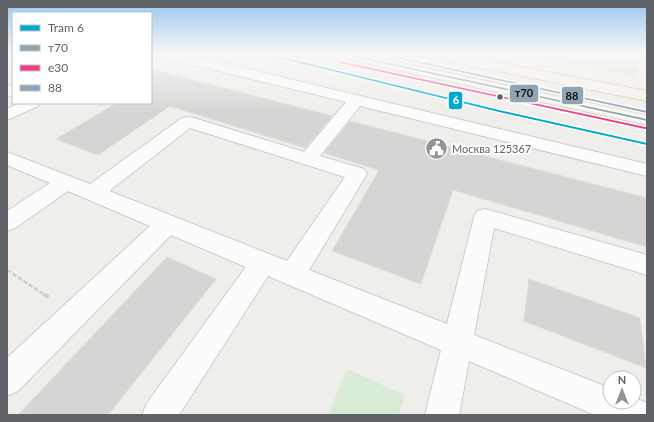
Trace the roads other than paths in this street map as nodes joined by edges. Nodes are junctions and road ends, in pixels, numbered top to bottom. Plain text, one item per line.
1 (246, 74) edge
2 (433, 74) edge
3 (533, 74) edge
4 (647, 96) edge
5 (356, 101) junction
6 (30, 104) edge
7 (7, 115) edge
8 (647, 120) edge
9 (7, 158) edge
10 (308, 159) junction
11 (647, 170) edge
12 (66, 182) junction
13 (92, 193) junction
14 (7, 222) edge
15 (167, 224) junction
16 (264, 263) junction
17 (647, 265) edge
18 (292, 275) junction
19 (458, 343) junction
20 (7, 380) edge
21 (159, 415) edge
22 (442, 415) edge
23 (635, 415) edge

1 - 5 street
2 - 8 main road
3 - 4 main road
5 - 10 street
5 - 11 street
6 - 7 street
9 - 12 street
10 - 13 street
10 - 18 street
12 - 13 street
12 - 14 street
13 - 15 street
15 - 16 street
15 - 20 street
16 - 18 street
16 - 21 street
17 - 19 street
18 - 19 street
19 - 22 street
19 - 23 street

